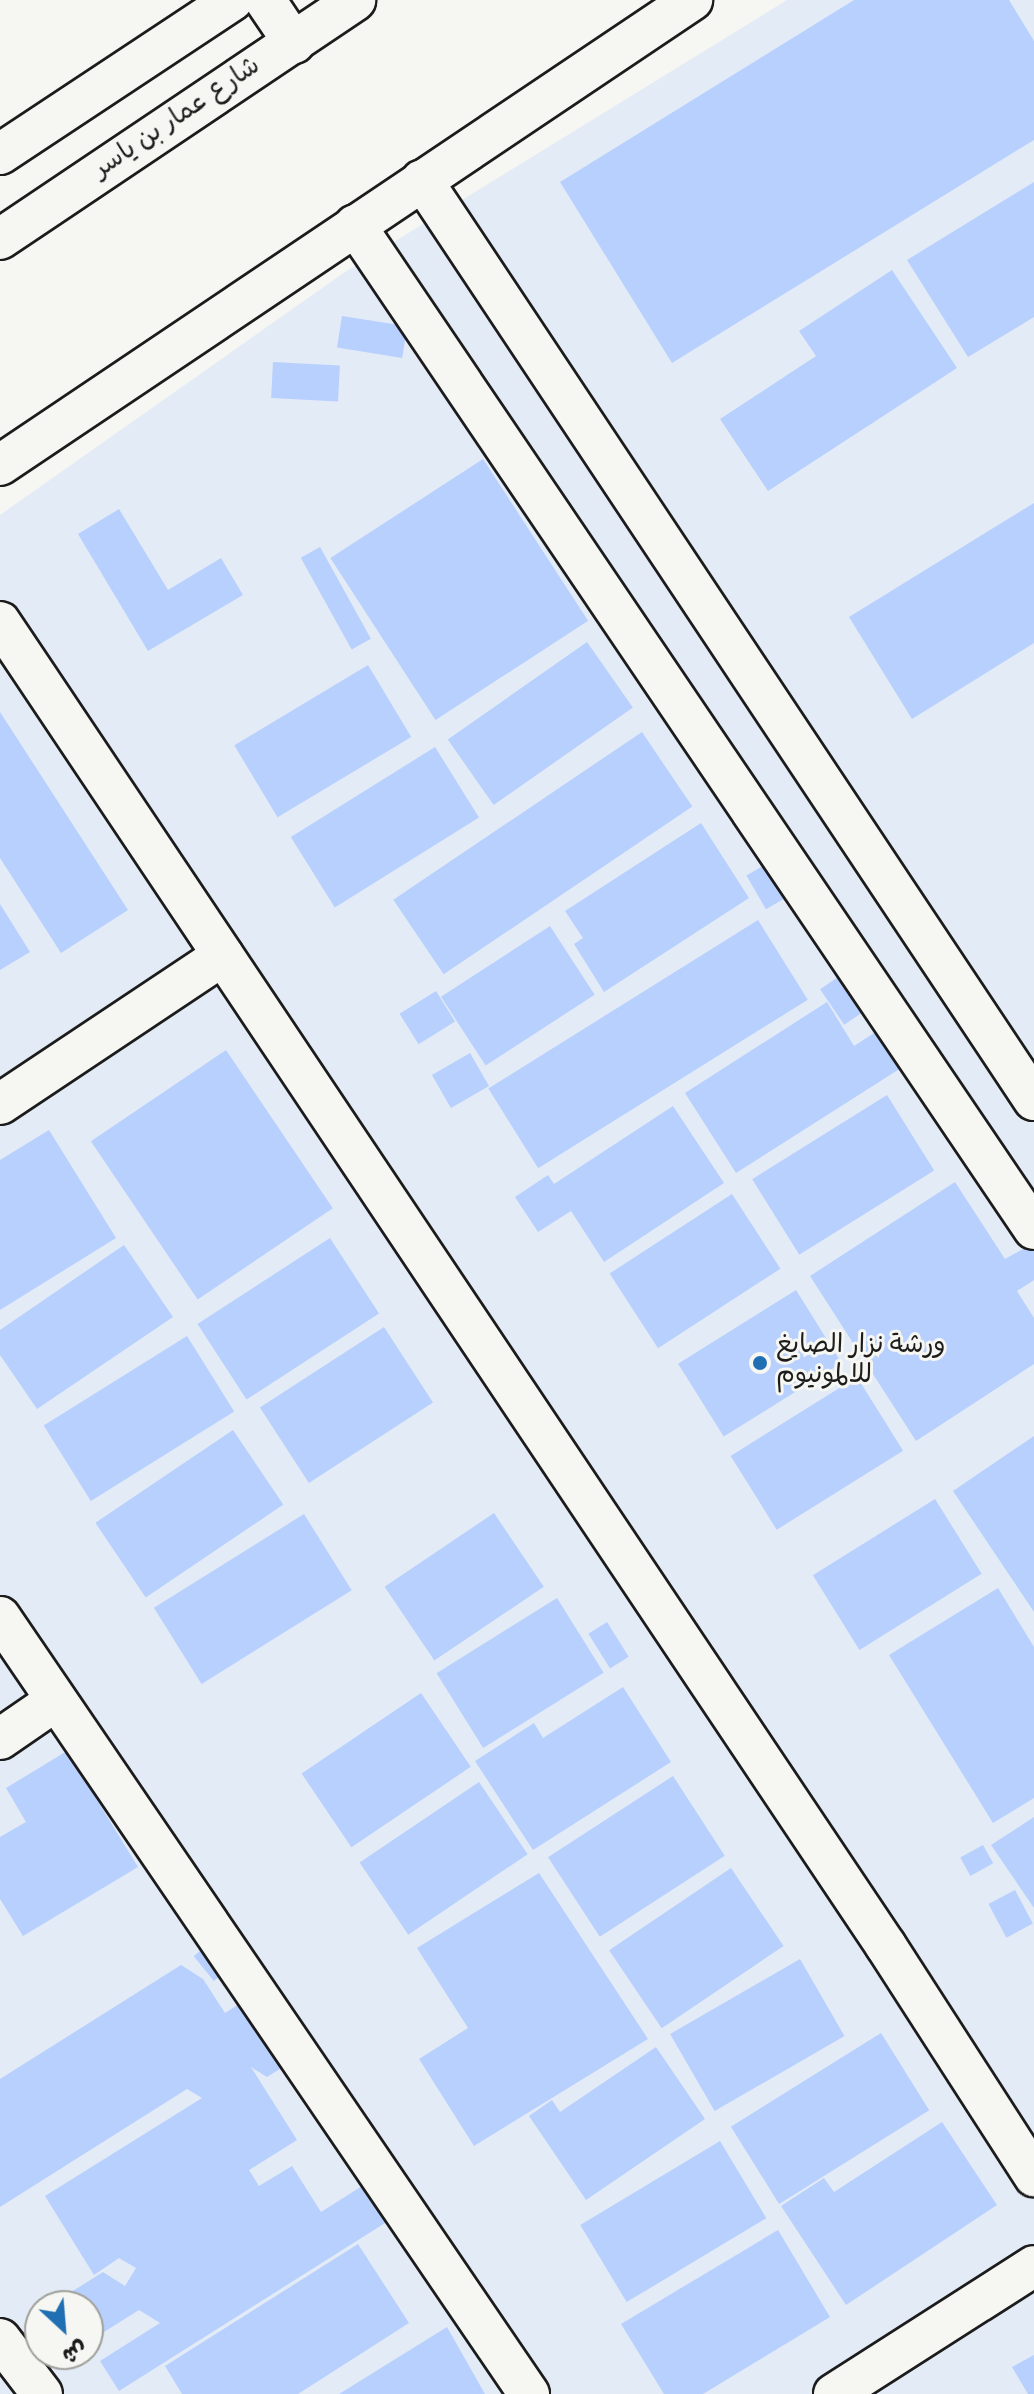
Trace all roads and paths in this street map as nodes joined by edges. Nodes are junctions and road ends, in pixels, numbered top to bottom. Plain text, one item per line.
1 (233, 0) edge
2 (265, 0) edge
3 (692, 0) edge
4 (344, 3) edge
5 (294, 43) junction
6 (0, 154) edge
7 (422, 180) junction
8 (355, 225) junction
9 (0, 239) edge
10 (0, 465) edge
11 (0, 622) edge
12 (223, 955) junction
13 (1022, 1058) edge
14 (1034, 1100) edge
15 (0, 1104) edge
16 (1034, 1229) edge
17 (0, 1617) edge
18 (55, 1701) junction
19 (0, 1739) edge
20 (1034, 2176) edge
21 (1034, 2266) edge
22 (0, 2339) edge
23 (42, 2394) edge
24 (529, 2394) edge
25 (834, 2394) edge

1 - 6 street
2 - 5 street
3 - 7 street
4 - 5 street, شارع عمار بن ياسر
5 - 9 street, شارع عمار بن ياسر
7 - 8 street
7 - 13 street
8 - 10 street
8 - 16 street
11 - 12 street
12 - 15 street
12 - 20 street
13 - 14 street
17 - 18 street
18 - 19 street
18 - 24 street
21 - 25 street
22 - 23 street

